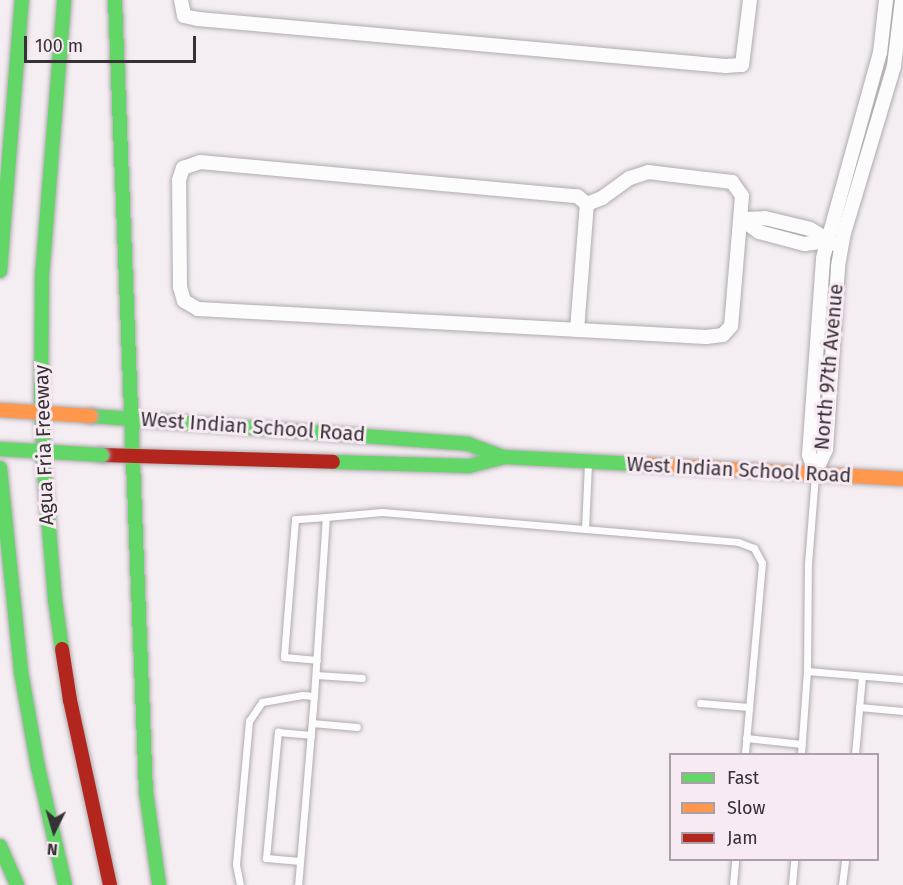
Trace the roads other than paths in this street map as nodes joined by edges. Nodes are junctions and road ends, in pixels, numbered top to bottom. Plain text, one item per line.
1 (22, 0) edge
2 (64, 0) edge
3 (115, 0) edge
4 (181, 0) edge
5 (750, 0) edge
6 (886, 0) edge
7 (902, 0) edge
8 (886, 17) junction
9 (900, 22) junction
10 (587, 204) junction
11 (741, 219) junction
12 (827, 241) junction
13 (842, 247) junction
14 (0, 271) edge
15 (577, 330) junction
16 (0, 410) edge
17 (130, 418) junction
18 (0, 449) edge
19 (131, 456) junction
20 (504, 457) junction
21 (588, 462) junction
22 (0, 468) edge
23 (815, 473) junction
24 (903, 479) edge
25 (326, 517) junction
26 (585, 529) junction
27 (317, 660) junction
28 (807, 671) junction
29 (316, 675) junction
30 (862, 676) junction
31 (362, 678) dead end
32 (903, 679) edge
33 (314, 696) junction
34 (700, 703) dead end
35 (749, 707) junction
36 (859, 707) junction
37 (903, 711) edge
38 (312, 723) junction
39 (357, 727) dead end
40 (311, 735) junction
41 (746, 738) junction
42 (802, 744) junction
43 (745, 753) edge
44 (801, 753) edge
45 (855, 753) edge
46 (0, 846) edge
47 (300, 861) junction
48 (735, 861) edge
49 (794, 861) edge
50 (845, 861) edge
51 (16, 885) edge
52 (65, 885) edge
53 (110, 885) edge
54 (159, 885) edge
55 (240, 885) edge
56 (298, 885) edge
57 (733, 885) edge
58 (792, 885) edge
59 (842, 885) edge

1 - 14 main road
2 - 53 main road, Agua Fria Freeway
3 - 17 main road
4 - 5 street
6 - 8 street, North 97th Avenue
7 - 9 street, North 97th Avenue
8 - 9 street
8 - 12 street, North 97th Avenue
9 - 13 street, North 97th Avenue
10 - 11 street
10 - 15 street
10 - 15 street
11 - 12 street
11 - 15 street
12 - 13 street
12 - 23 street, North 97th Avenue
13 - 23 street, North 97th Avenue
16 - 17 main road, West Indian School Road, bridge
17 - 19 main road
17 - 20 main road, West Indian School Road
18 - 19 main road, West Indian School Road, bridge
19 - 20 main road, West Indian School Road
19 - 54 main road
20 - 21 main road, West Indian School Road
21 - 23 main road, West Indian School Road
21 - 26 lane
22 - 52 main road
23 - 24 main road, West Indian School Road
23 - 28 lane
25 - 26 lane
25 - 27 lane
25 - 27 lane
26 - 35 lane
27 - 29 lane
28 - 30 lane
28 - 42 lane
29 - 31 lane
29 - 33 lane
30 - 32 lane
30 - 36 lane
33 - 38 lane
33 - 55 lane
34 - 35 lane
35 - 41 lane
36 - 37 lane
36 - 45 lane
38 - 39 lane
38 - 40 lane
40 - 47 lane
40 - 47 lane
41 - 42 lane
41 - 43 lane
42 - 44 lane
46 - 51 main road
47 - 56 lane
48 - 57 lane
49 - 58 lane
50 - 59 lane

